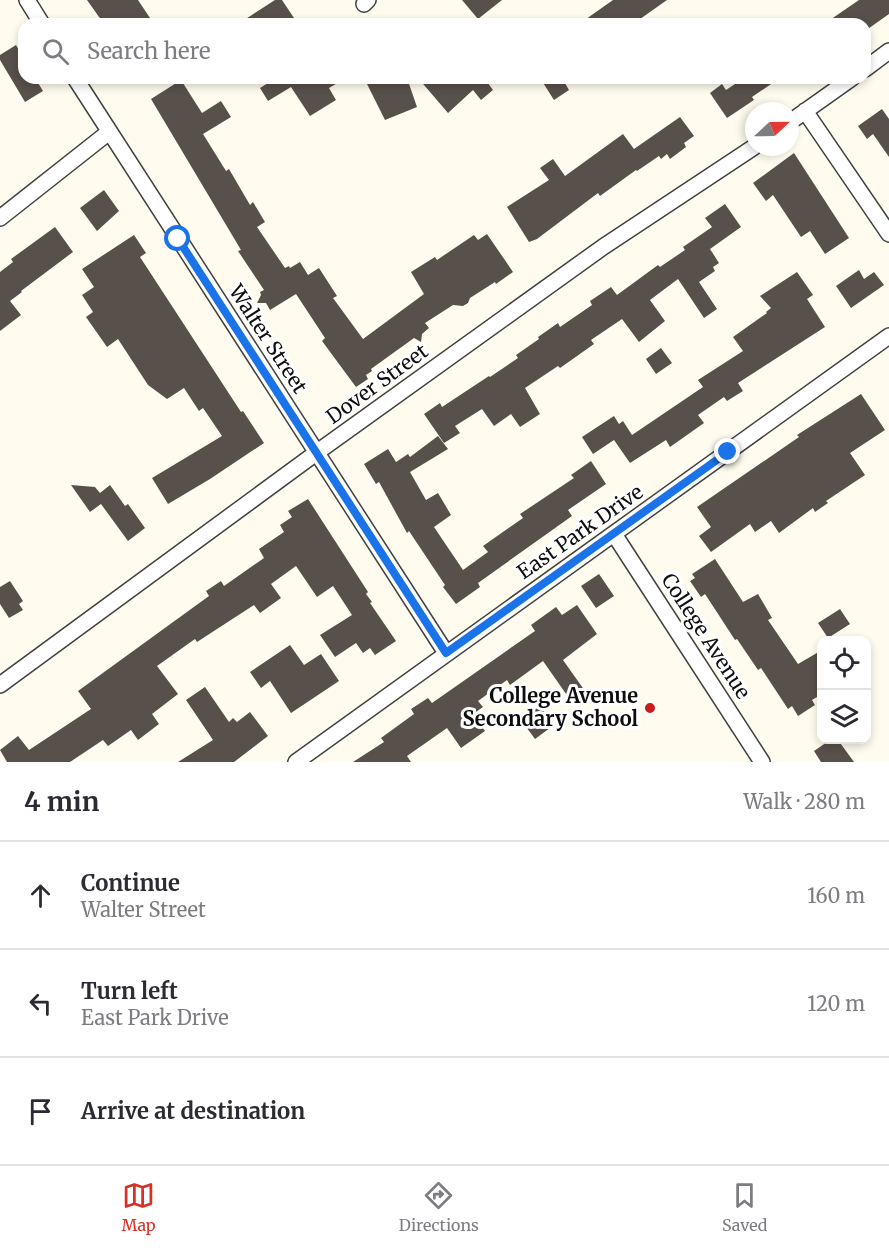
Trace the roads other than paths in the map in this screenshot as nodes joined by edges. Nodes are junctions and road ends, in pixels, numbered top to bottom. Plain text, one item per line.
1 (27, 0) edge
2 (38, 18) edge
3 (889, 51) edge
4 (871, 64) edge
5 (79, 84) edge
6 (843, 84) edge
7 (805, 111) junction
8 (799, 115) edge
9 (109, 132) junction
10 (745, 153) edge
11 (0, 218) edge
12 (889, 234) edge
13 (889, 336) edge
14 (316, 453) junction
15 (614, 534) junction
16 (446, 653) junction
17 (0, 685) edge
18 (296, 762) edge
19 (762, 762) edge

1 - 2 street
3 - 4 street
5 - 9 street, Walter Street
6 - 7 street
7 - 8 street
7 - 12 street
9 - 11 street
9 - 14 street, Walter Street
10 - 14 street, Dover Street
13 - 15 street, East Park Drive
14 - 16 street, Walter Street
14 - 17 street, Dover Street
15 - 16 street, East Park Drive
15 - 19 street, College Avenue
16 - 18 street, East Park Drive

